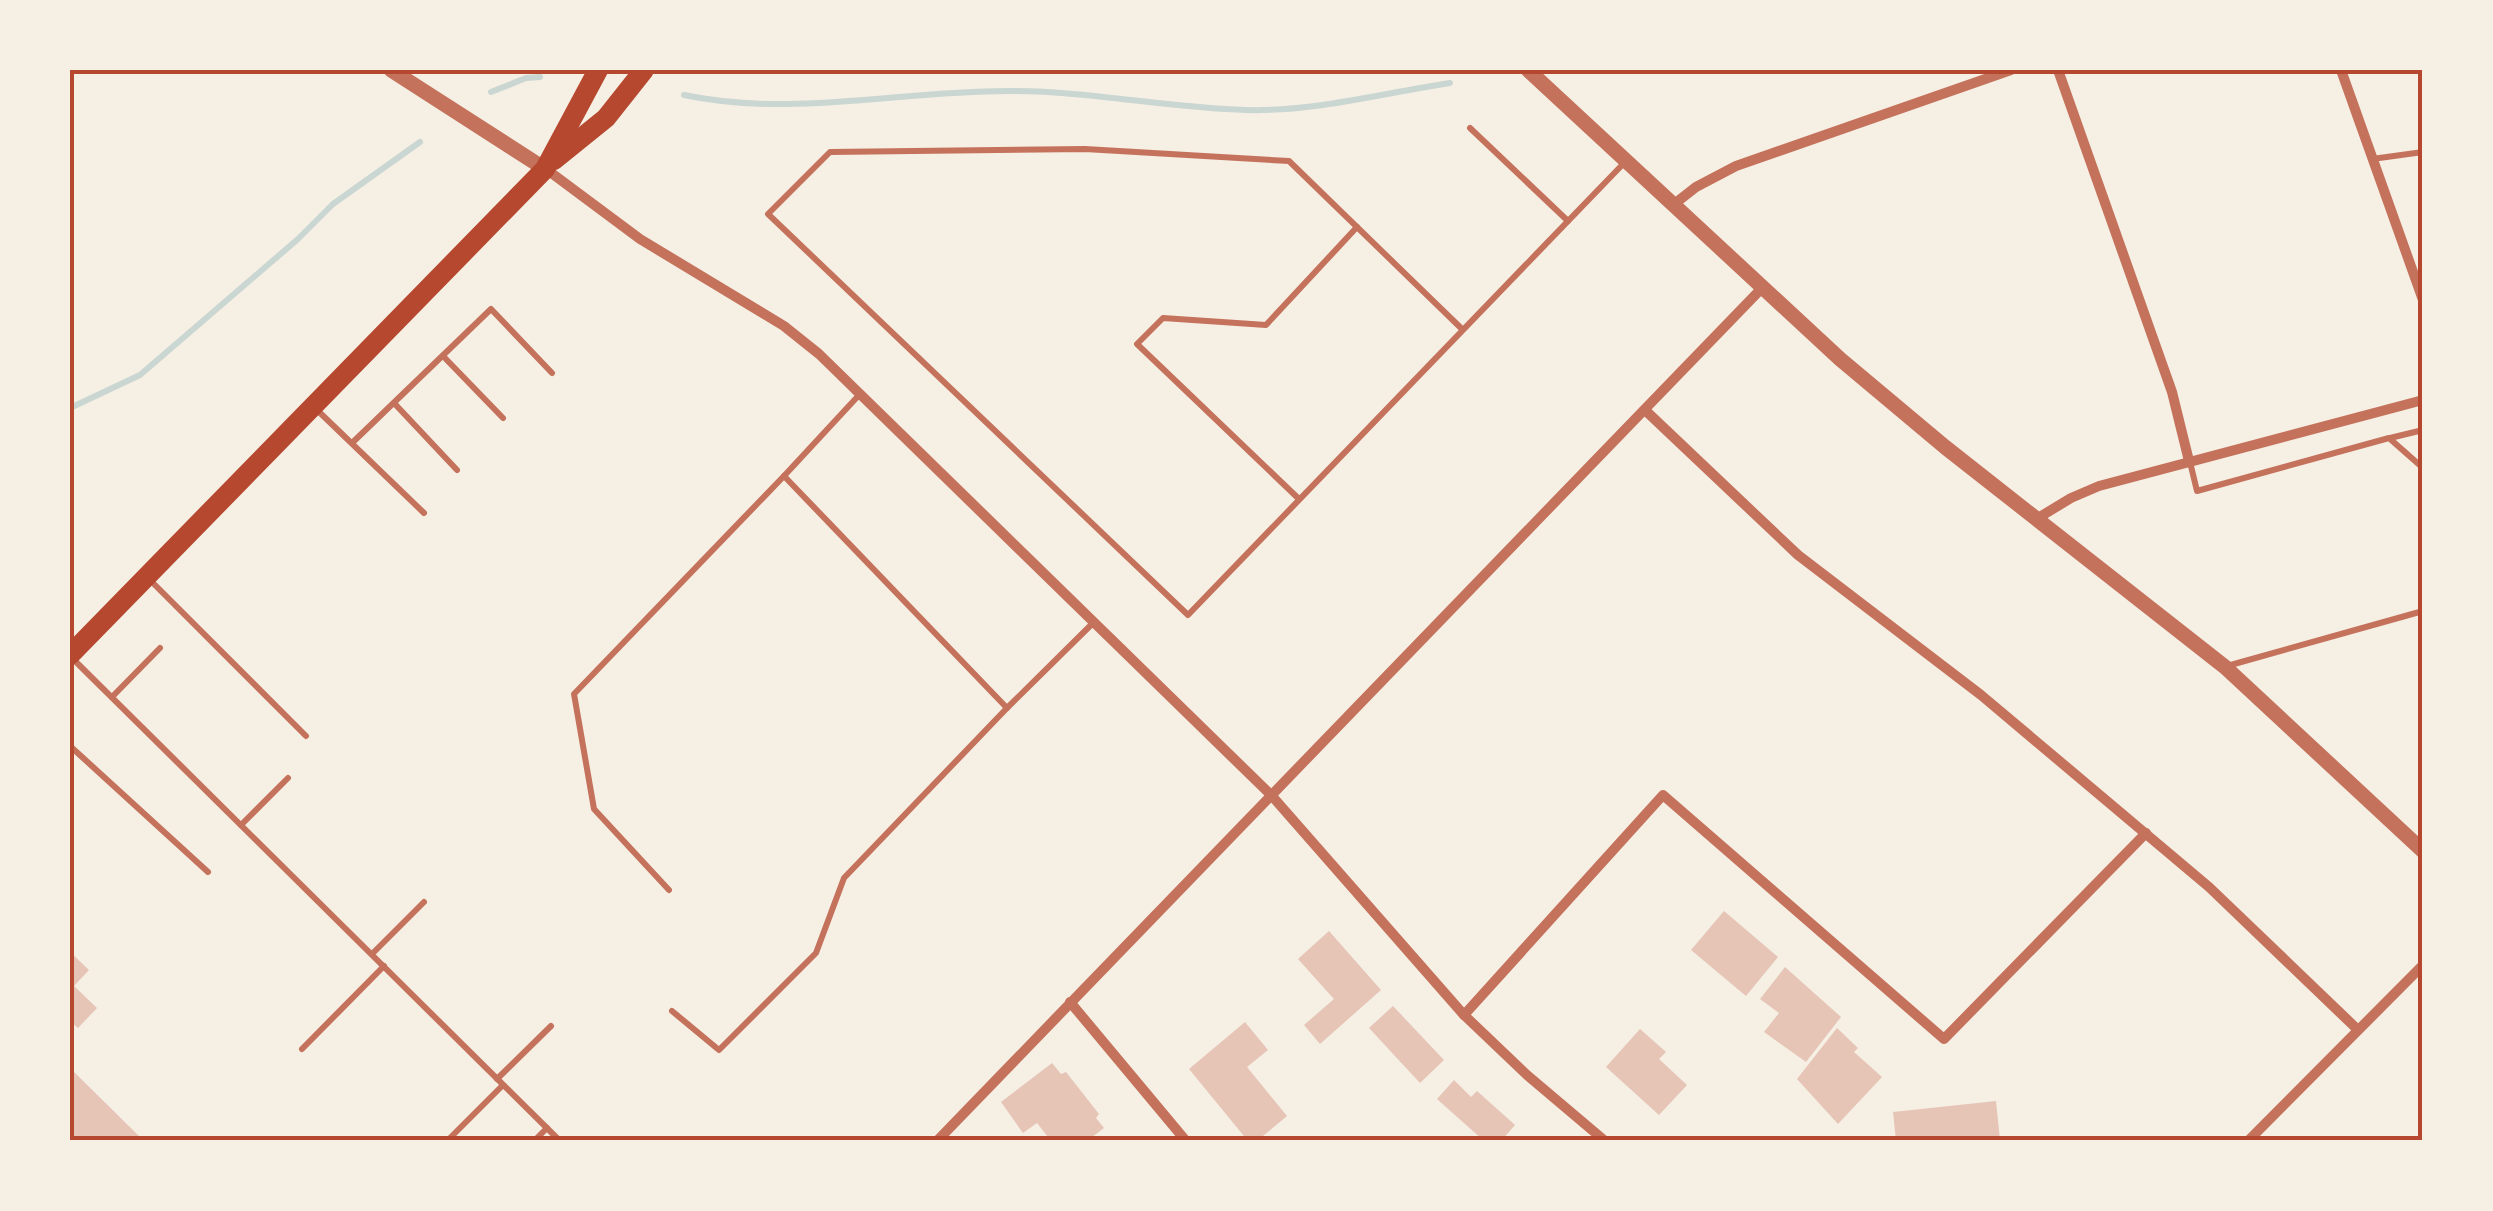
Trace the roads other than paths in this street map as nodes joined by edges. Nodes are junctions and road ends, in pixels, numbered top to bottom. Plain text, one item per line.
1 (393, 70) edge
2 (598, 70) edge
3 (644, 70) edge
4 (1528, 70) edge
5 (2011, 70) edge
6 (2058, 70) edge
7 (2340, 70) edge
8 (1470, 128) dead end
9 (2423, 152) edge
10 (2372, 159) junction
11 (1626, 161) junction
12 (545, 168) junction
13 (1673, 205) junction
14 (1568, 221) junction
15 (1357, 227) junction
16 (1762, 288) junction
17 (2423, 300) edge
18 (1463, 330) junction
19 (442, 356) junction
20 (552, 372) dead end
21 (860, 394) junction
22 (2423, 400) edge
23 (394, 403) junction
24 (314, 407) junction
25 (1646, 411) junction
26 (503, 418) dead end
27 (2423, 430) edge
28 (2389, 438) junction
29 (352, 443) junction
30 (2189, 461) junction
31 (2422, 464) edge
32 (457, 470) dead end
33 (784, 476) junction
34 (1299, 499) junction
35 (424, 513) dead end
36 (2038, 518) junction
37 (147, 578) junction
38 (2423, 611) edge
39 (1093, 624) junction
40 (160, 648) dead end
41 (70, 656) edge
42 (2224, 667) junction
43 (112, 697) junction
44 (1007, 708) junction
45 (306, 736) dead end
46 (70, 746) edge
47 (288, 778) dead end
48 (1272, 796) junction
49 (241, 825) junction
50 (2146, 833) junction
51 (2423, 851) edge
52 (208, 872) dead end
53 (669, 890) dead end
54 (424, 902) dead end
55 (372, 955) junction
56 (2423, 965) edge
57 (384, 966) junction
58 (1070, 1002) junction
59 (672, 1011) dead end
60 (1464, 1015) junction
61 (551, 1026) dead end
62 (2357, 1029) junction
63 (302, 1048) dead end
64 (500, 1082) junction
65 (547, 1128) junction
66 (447, 1141) edge
67 (534, 1141) edge
68 (560, 1141) edge
69 (937, 1141) edge
70 (1186, 1141) edge
71 (1605, 1141) edge
72 (2248, 1141) edge

1 - 12 street
2 - 12 main road
3 - 12 main road
4 - 11 street
5 - 13 street
6 - 30 street
7 - 10 street
8 - 14 lane
9 - 10 lane
10 - 17 street
11 - 13 street
11 - 14 lane
12 - 21 street
12 - 24 main road
13 - 16 street
14 - 18 lane
15 - 18 lane
15 - 34 lane
15 - 34 lane
16 - 25 street
16 - 36 street
18 - 34 lane
19 - 20 lane
19 - 23 lane
19 - 26 lane
21 - 33 lane
21 - 39 street
22 - 30 street
23 - 29 lane
23 - 32 lane
24 - 29 lane
24 - 37 main road
25 - 48 street
25 - 50 street
27 - 28 lane
28 - 30 lane
28 - 31 lane
29 - 35 lane
30 - 36 street
33 - 44 lane
33 - 53 lane
36 - 42 street
37 - 41 main road
37 - 45 lane
38 - 42 lane
39 - 44 lane
39 - 48 street
40 - 43 lane
41 - 43 lane
42 - 51 street
43 - 49 lane
44 - 59 lane
46 - 52 lane
47 - 49 lane
48 - 58 street
48 - 60 street
49 - 55 lane
50 - 60 street
50 - 62 street
54 - 55 lane
55 - 57 lane
56 - 62 street
57 - 63 lane
57 - 64 lane
58 - 69 street
58 - 70 street
60 - 71 street
61 - 64 lane
62 - 72 street
64 - 65 lane
64 - 66 lane
65 - 67 lane
65 - 68 lane

